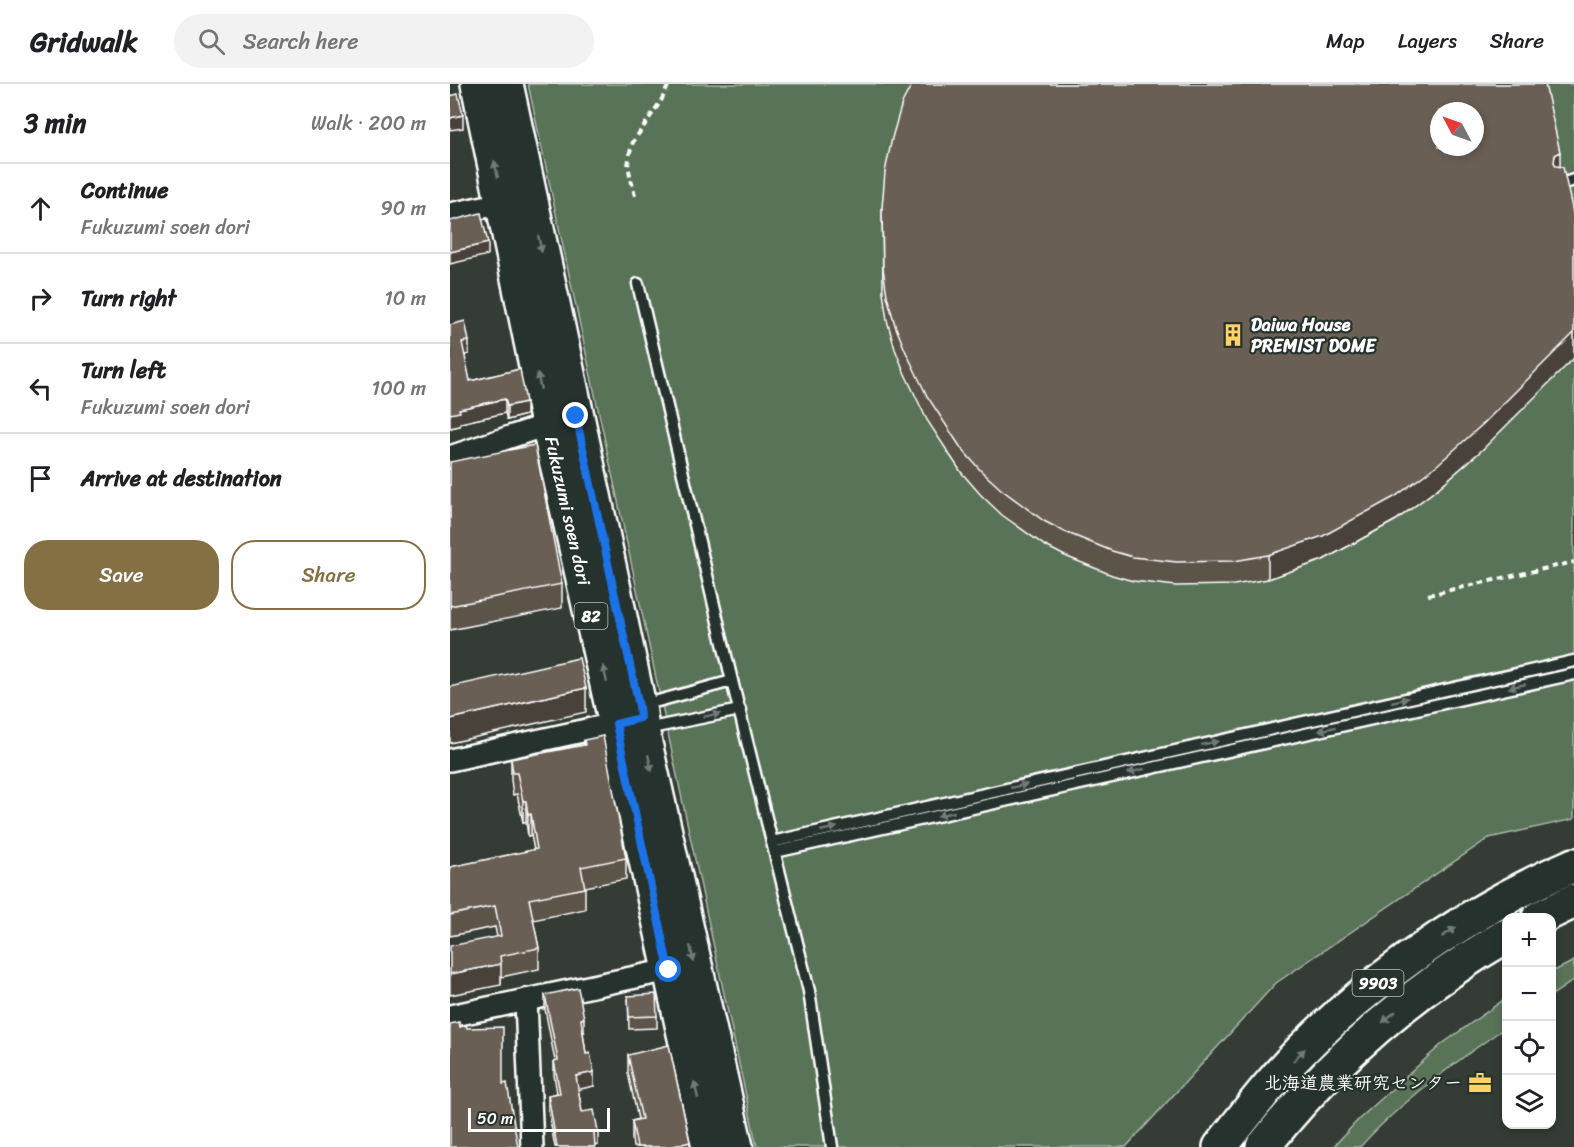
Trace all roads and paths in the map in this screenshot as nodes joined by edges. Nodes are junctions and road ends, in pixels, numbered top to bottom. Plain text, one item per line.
1 (478, 84) edge
2 (506, 84) edge
3 (669, 84) edge
4 (1574, 180) edge
5 (1562, 184) edge
6 (635, 196) dead end
7 (503, 203) junction
8 (450, 214) edge
9 (639, 284) dead end
10 (562, 420) junction
11 (450, 457) edge
12 (1574, 562) edge
13 (1428, 595) dead end
14 (1574, 661) edge
15 (1574, 674) edge
16 (732, 681) junction
17 (740, 710) junction
18 (635, 719) junction
19 (450, 759) edge
20 (774, 847) junction
21 (1574, 865) edge
22 (1502, 938) edge
23 (669, 970) junction
24 (526, 1000) junction
25 (450, 1016) edge
26 (532, 1147) edge
27 (709, 1147) edge
28 (736, 1147) edge
29 (832, 1147) edge
30 (1220, 1147) edge
31 (1263, 1147) edge

7 -> 1 main road, Fukuzumi soen dori / 82
2 -> 10 main road, Fukuzumi soen dori / 82
3 - 6 path
4 - 5 lane
7 - 8 street
10 -> 7 main road, Fukuzumi soen dori / 82
9 - 16 lane
10 - 11 street
10 - 18 main road, Fukuzumi soen dori / 82
12 - 13 path
20 -> 14 lane
15 -> 20 lane
16 - 17 lane
16 - 18 lane
18 -> 17 lane
17 - 20 lane
18 - 19 street
18 - 23 main road, Fukuzumi soen dori / 82
18 -> 28 main road, Fukuzumi soen dori / 82
20 - 29 lane
30 -> 21 main road, 9903
22 -> 31 main road, 9903
23 - 24 street
27 -> 23 main road, Fukuzumi soen dori / 82
24 - 25 street
24 - 26 street

